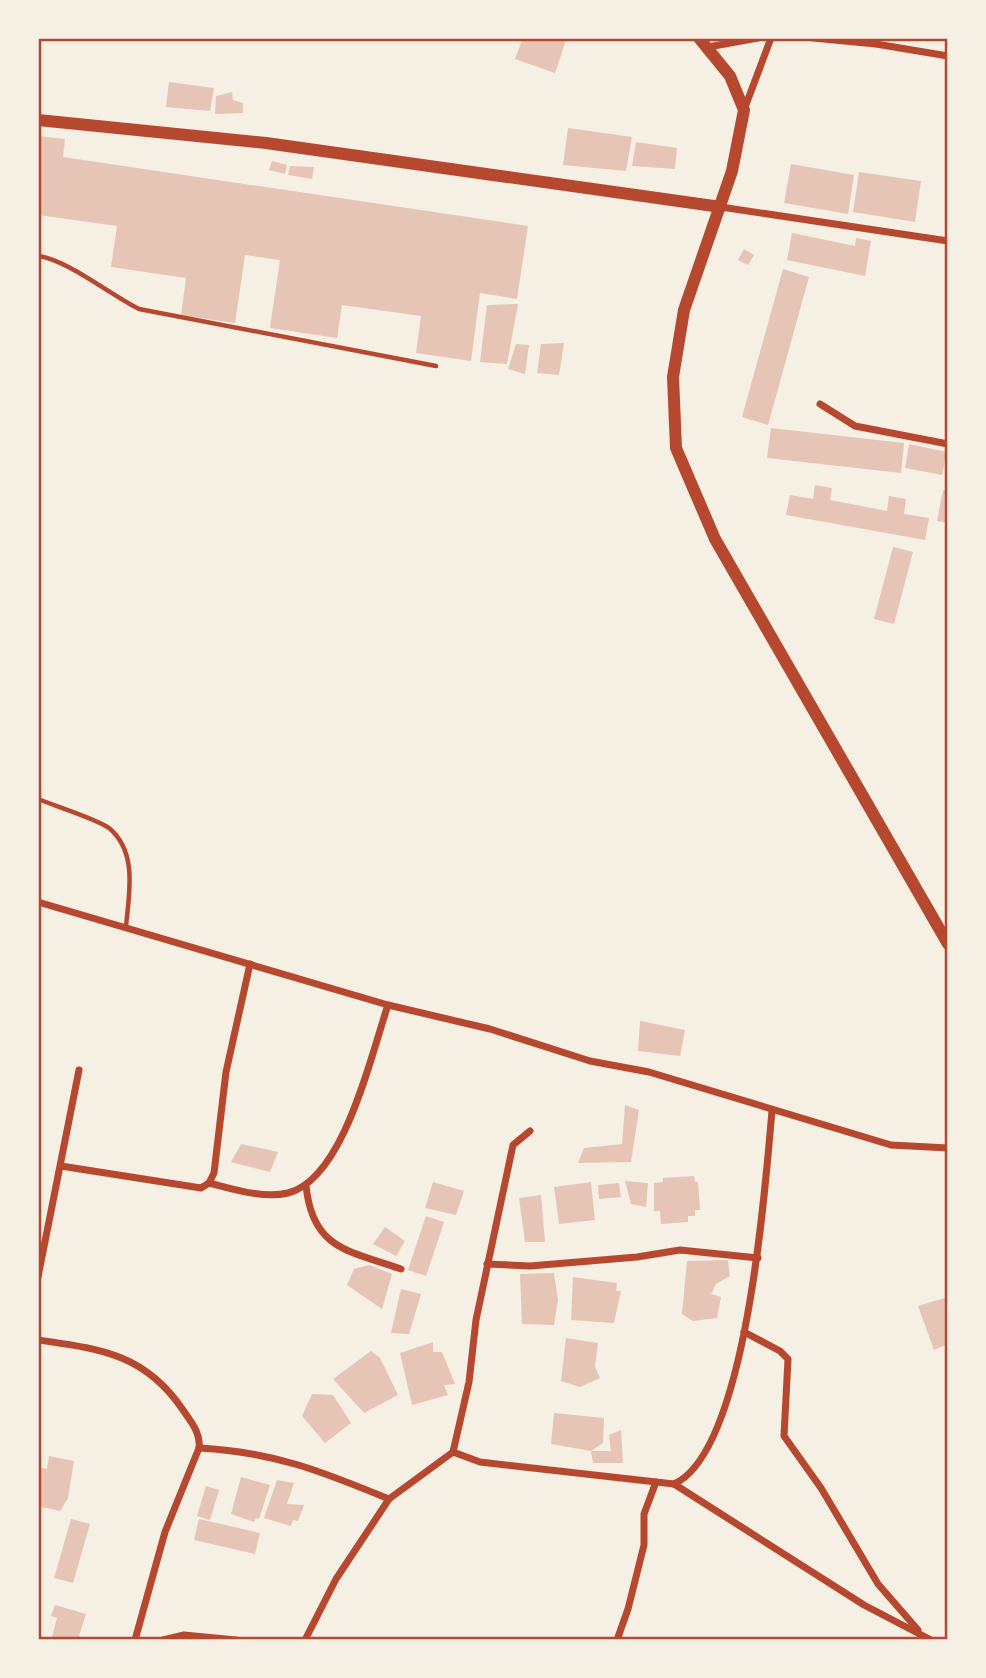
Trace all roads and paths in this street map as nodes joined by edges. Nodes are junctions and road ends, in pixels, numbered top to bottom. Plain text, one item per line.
1 (758, 38) edge
2 (771, 38) edge
3 (813, 38) edge
4 (704, 43) edge
5 (947, 56) edge
6 (744, 110) junction
7 (38, 120) edge
8 (721, 207) junction
9 (947, 241) edge
10 (38, 256) edge
11 (436, 366) dead end
12 (820, 404) dead end
13 (947, 444) edge
14 (38, 799) edge
15 (38, 902) edge
16 (126, 926) junction
17 (947, 944) edge
18 (250, 964) junction
19 (388, 1005) junction
20 (79, 1070) dead end
21 (772, 1111) junction
22 (530, 1130) dead end
23 (947, 1148) edge
24 (61, 1166) junction
25 (209, 1183) junction
26 (306, 1185) junction
27 (758, 1258) junction
28 (487, 1264) junction
29 (401, 1269) dead end
30 (38, 1277) edge
31 (744, 1332) junction
32 (39, 1340) edge
33 (199, 1448) junction
34 (453, 1452) junction
35 (656, 1482) junction
36 (674, 1484) junction
37 (389, 1499) junction
38 (920, 1634) junction
39 (135, 1640) edge
40 (163, 1640) edge
41 (236, 1640) edge
42 (305, 1640) edge
43 (617, 1640) edge
44 (932, 1640) edge

1 - 4 street
2 - 6 street
3 - 5 street
4 - 6 main road
6 - 8 main road
7 - 8 main road
8 - 9 street
8 - 17 main road
10 - 11 lane
12 - 13 street
14 - 16 lane
15 - 16 street
16 - 18 street
18 - 19 street
18 - 25 street
19 - 21 street
19 - 26 street
20 - 24 street
21 - 23 street
21 - 27 street
22 - 28 street
24 - 25 street
24 - 30 street
25 - 26 street
26 - 29 street
27 - 28 street
27 - 31 street
28 - 34 street
31 - 36 street
31 - 38 street
32 - 33 street
33 - 37 street
33 - 39 street
34 - 35 street
34 - 37 street
35 - 36 street
35 - 43 street
36 - 38 street
37 - 42 street
38 - 44 street
40 - 41 street

